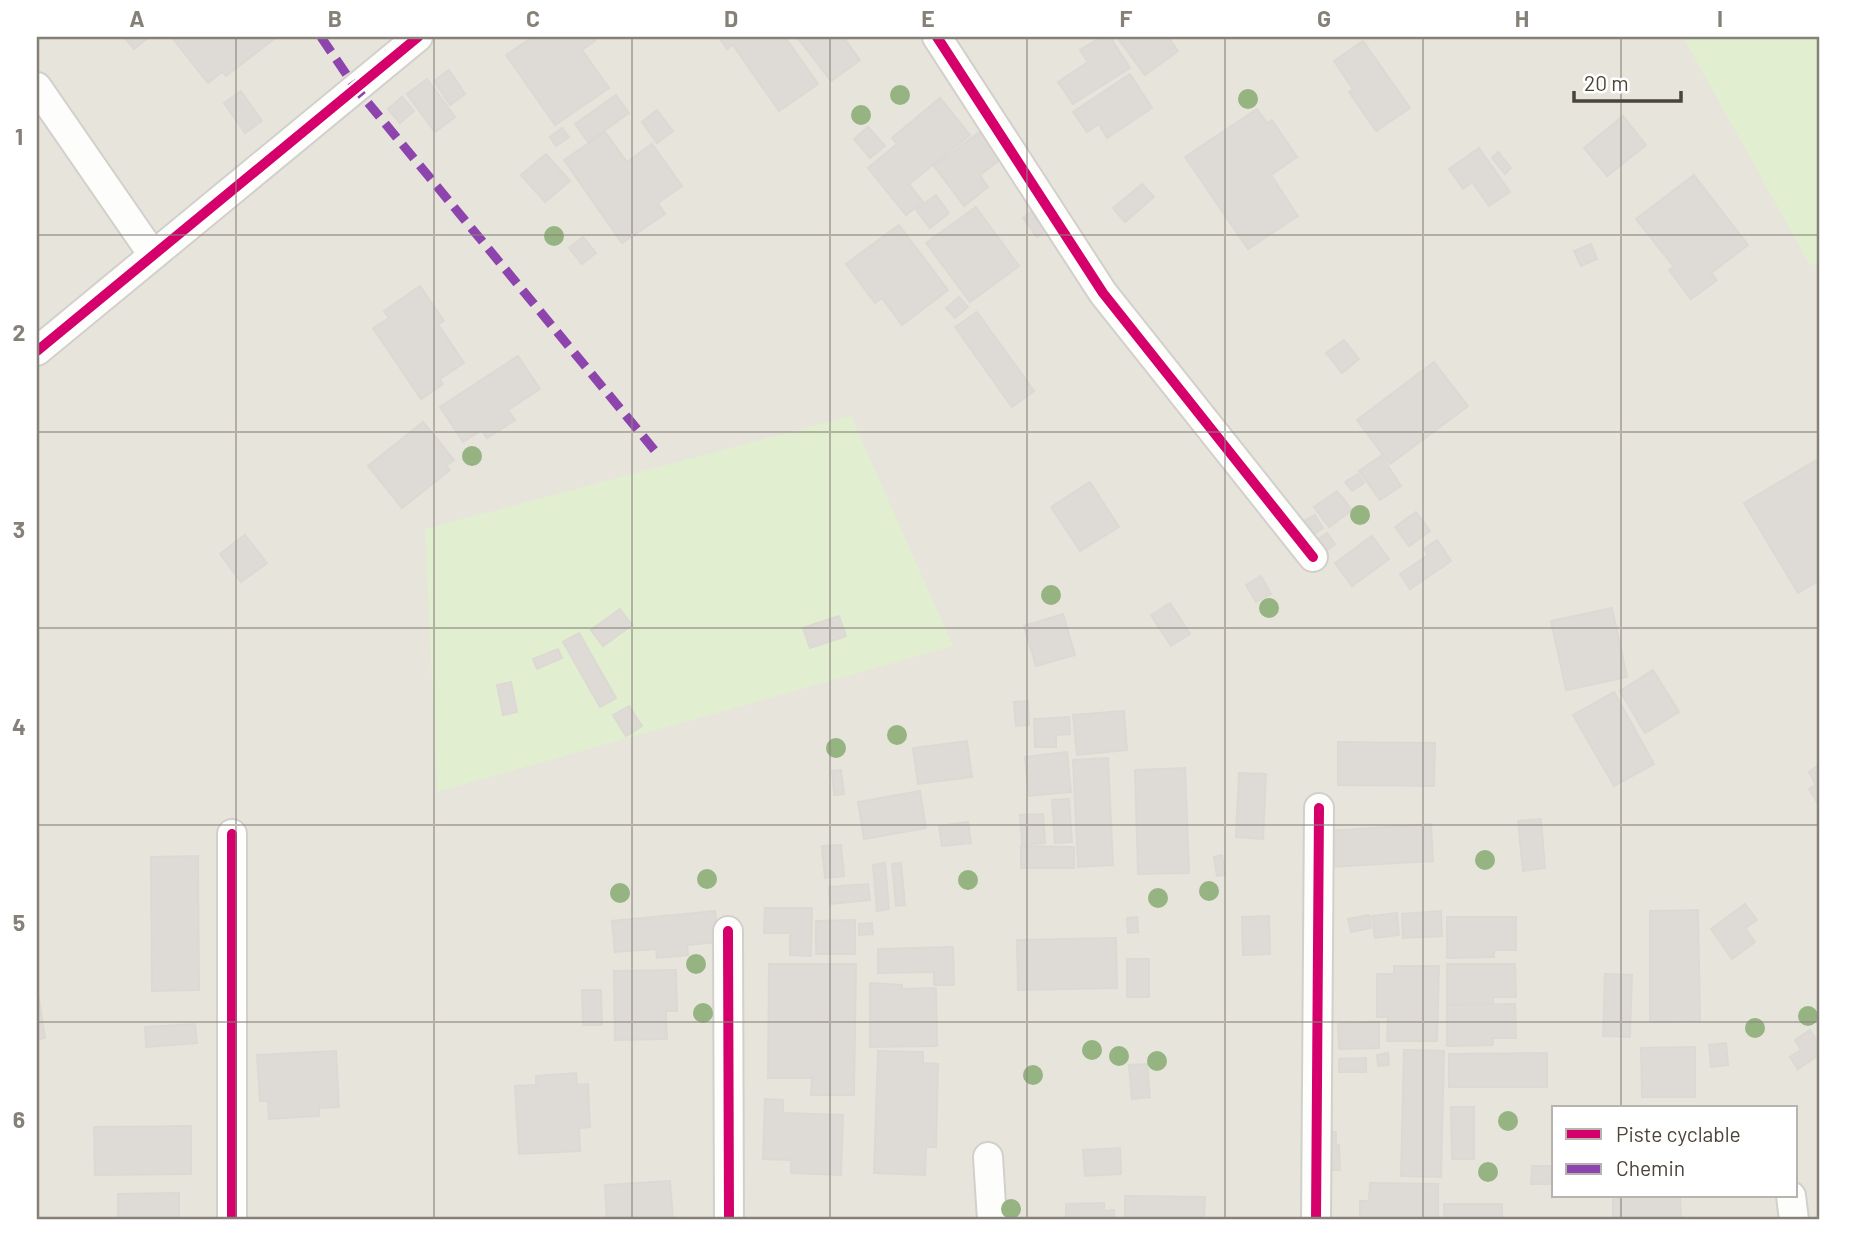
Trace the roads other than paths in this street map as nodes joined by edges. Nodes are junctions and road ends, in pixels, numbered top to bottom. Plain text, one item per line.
1 (418, 37) edge
2 (937, 37) edge
3 (37, 87) edge
4 (153, 255) junction
5 (37, 351) edge
6 (1313, 557) dead end
7 (1320, 808) dead end
8 (232, 834) dead end
9 (728, 931) dead end
10 (988, 1157) dead end
11 (1791, 1198) edge
12 (232, 1220) edge
13 (729, 1220) edge
14 (992, 1220) edge
15 (1316, 1220) edge
16 (1794, 1220) edge

1 - 4 street
2 - 6 street
3 - 4 street
4 - 5 street
7 - 15 street
8 - 12 street
9 - 13 street
10 - 14 street
11 - 16 street

